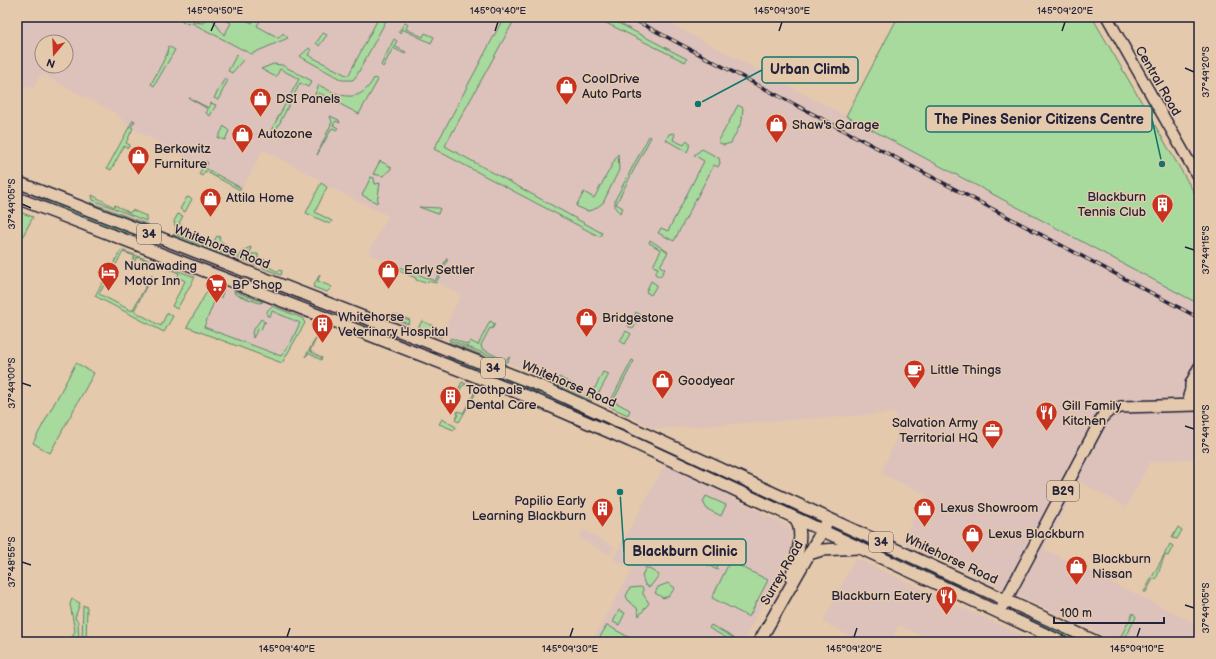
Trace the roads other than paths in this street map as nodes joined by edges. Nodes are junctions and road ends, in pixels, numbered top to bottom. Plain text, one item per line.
1 (1107, 17) edge
2 (1199, 178) edge
3 (17, 182) edge
4 (17, 198) edge
5 (1199, 368) edge
6 (1194, 389) edge
7 (1198, 404) edge
8 (1166, 405) junction
9 (636, 429) junction
10 (630, 441) junction
11 (675, 447) junction
12 (680, 465) junction
13 (829, 518) junction
14 (796, 519) junction
15 (822, 531) junction
16 (860, 548) junction
17 (809, 554) junction
18 (789, 587) junction
19 (1005, 600) junction
20 (999, 613) junction
21 (758, 642) edge
22 (1062, 642) edge
23 (1097, 642) edge

1 - 2 street, Central Road
3 - 9 main road, Whitehorse Road / 34
4 - 10 main road, 34
5 - 6 main road
6 - 7 main road, B29
6 - 8 main road, B29
7 - 8 main road, B29
8 - 19 main road, B29
9 - 10 main road
9 - 11 main road, Whitehorse Road / 34
10 - 12 main road, 34
11 - 12 main road
11 - 13 main road, Whitehorse Road / 34
12 - 14 main road, 34
13 - 15 main road, Surrey Road
13 - 19 main road, Whitehorse Road / 34
14 - 15 main road, 34
14 - 18 main road
15 - 16 main road, 34
15 - 17 main road, Surrey Road
16 - 17 main road
16 - 20 main road, 34
17 - 18 main road, Surrey Road
18 - 21 main road, Surrey Road
19 - 20 main road, B29
19 - 23 main road, Whitehorse Road / 34
20 - 22 main road, 34

